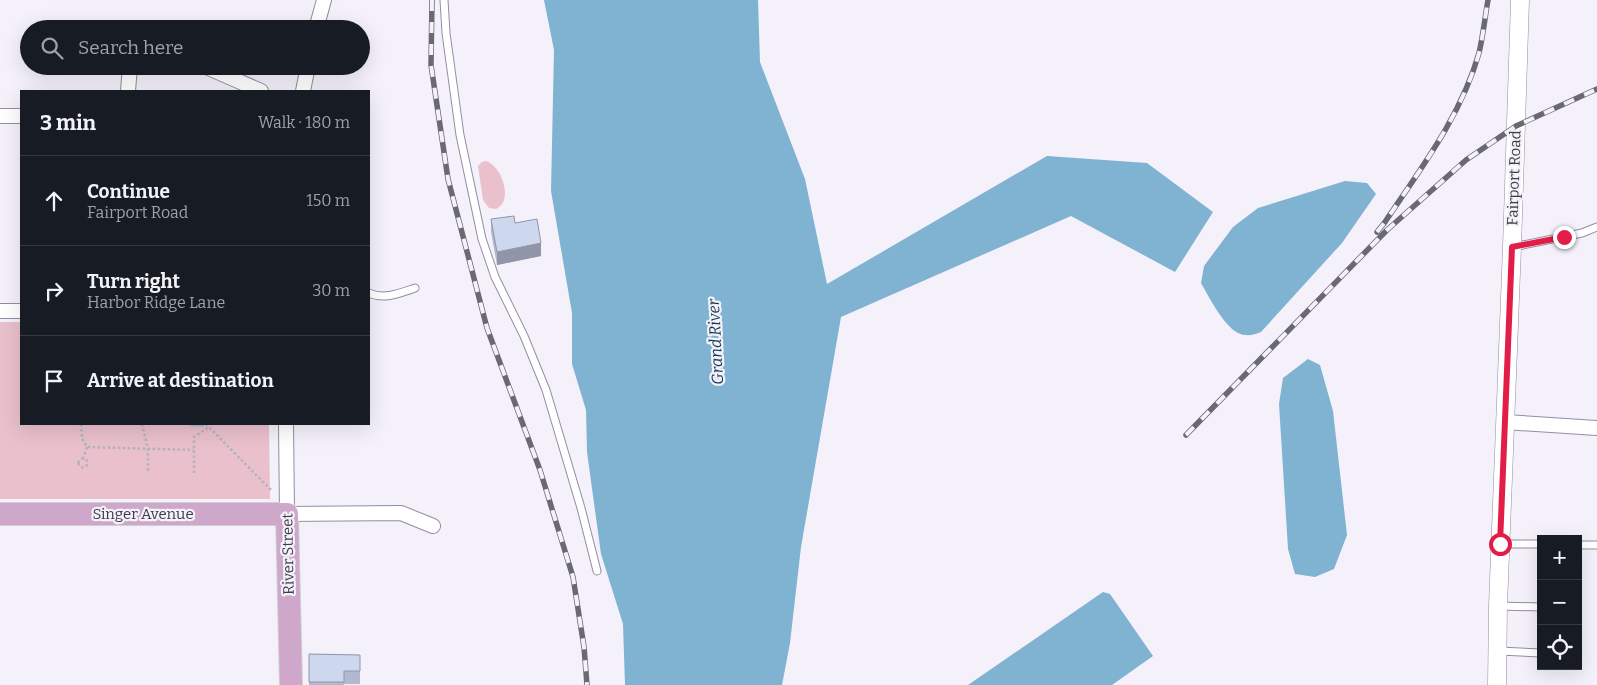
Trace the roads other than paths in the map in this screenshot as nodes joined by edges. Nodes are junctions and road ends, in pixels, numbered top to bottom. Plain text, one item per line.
1 (324, 0) edge
2 (444, 0) edge
3 (1520, 0) edge
4 (318, 20) edge
5 (129, 75) edge
6 (225, 75) edge
7 (306, 75) edge
8 (128, 90) edge
9 (259, 90) edge
10 (302, 90) edge
11 (0, 116) edge
12 (20, 116) edge
13 (1597, 227) edge
14 (1512, 247) junction
15 (415, 288) dead end
16 (370, 293) edge
17 (0, 311) edge
18 (20, 311) edge
19 (1505, 422) junction
20 (286, 425) edge
21 (1597, 428) edge
22 (0, 514) edge
23 (287, 514) junction
24 (433, 526) dead end
25 (1500, 544) junction
26 (1537, 544) edge
27 (1582, 545) edge
28 (1597, 545) edge
29 (596, 571) dead end
30 (1498, 606) junction
31 (1537, 607) edge
32 (1499, 651) junction
33 (1537, 653) edge
34 (291, 685) edge
35 (1497, 685) edge

1 - 4 street
2 - 29 lane
3 - 14 street, Fairport Road
5 - 8 street
6 - 9 street
7 - 10 street
11 - 12 street
13 - 14 lane
14 - 19 street, Fairport Road
15 - 16 lane
17 - 18 street
19 - 21 street
19 - 25 street, Fairport Road
20 - 23 street, River Street
22 - 23 main road, Singer Avenue
23 - 24 street
23 - 34 main road, River Street
25 - 26 lane
25 - 30 street, Fairport Road
27 - 28 lane
30 - 31 lane
30 - 32 street, Fairport Road
32 - 33 lane
32 - 35 street, Fairport Road

